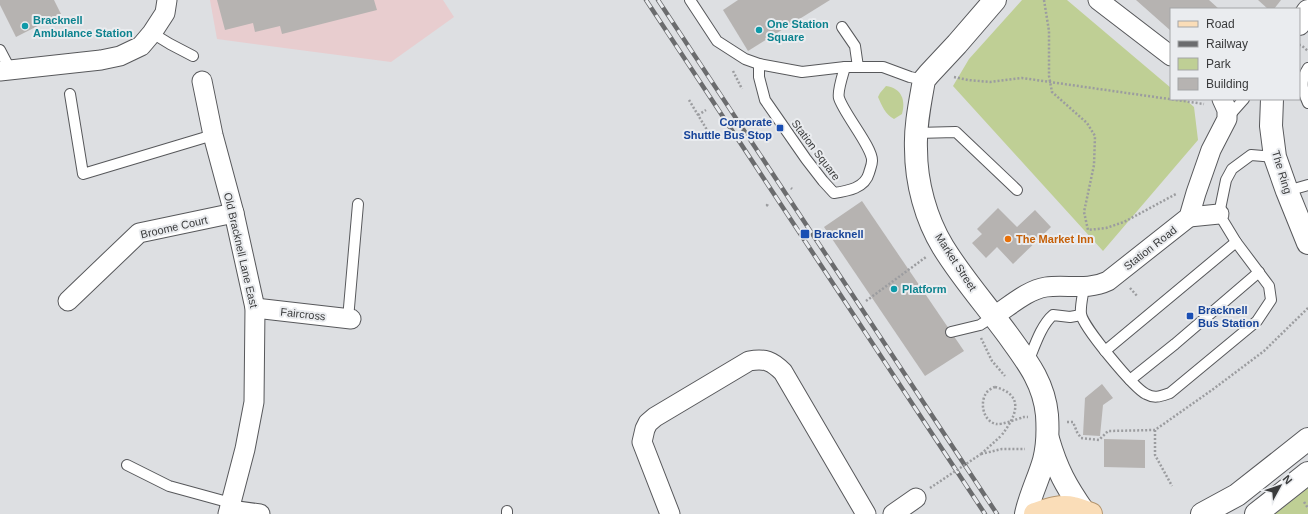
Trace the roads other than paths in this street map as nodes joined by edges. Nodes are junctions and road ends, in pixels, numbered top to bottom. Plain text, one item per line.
1 (167, 0) edge
2 (690, 0) edge
3 (995, 0) edge
4 (1098, 0) edge
5 (1308, 11) edge
6 (1300, 23) edge
7 (842, 27) dead end
8 (152, 33) junction
9 (0, 50) edge
10 (1170, 55) edge
11 (193, 56) dead end
12 (759, 64) junction
13 (858, 67) junction
14 (845, 68) junction
15 (1308, 68) edge
16 (5, 70) edge
17 (924, 80) junction
18 (202, 81) dead end
19 (70, 94) dead end
20 (1243, 100) edge
21 (1272, 100) edge
22 (1215, 102) edge
23 (1308, 103) edge
24 (1227, 119) junction
25 (916, 133) junction
26 (213, 135) junction
27 (1275, 157) junction
28 (1308, 185) edge
29 (1017, 190) dead end
30 (1287, 191) junction
31 (358, 204) dead end
32 (234, 213) junction
33 (1219, 214) junction
34 (1189, 217) junction
35 (1236, 242) junction
36 (1308, 242) edge
37 (1259, 272) junction
38 (1084, 287) junction
39 (68, 301) dead end
40 (255, 308) junction
41 (1081, 314) junction
42 (994, 316) junction
43 (350, 319) joint
44 (952, 332) dead end
45 (1105, 351) junction
46 (1028, 362) junction
47 (1130, 380) junction
48 (1308, 439) edge
49 (1039, 441) junction
50 (127, 465) dead end
51 (1308, 473) edge
52 (923, 493) road end
53 (230, 509) edge
54 (1088, 513) edge
55 (260, 514) edge
56 (670, 514) edge
57 (866, 514) edge
58 (893, 514) edge
59 (1026, 514) edge
60 (1035, 514) edge
61 (1202, 514) edge
62 (1256, 514) edge

1 - 8 street
2 - 12 lane
3 - 17 street
4 - 10 street
5 - 6 street
7 - 13 lane
8 - 11 lane
8 - 16 street
9 - 16 lane
12 - 14 lane
12 - 14 lane, Station Square
13 - 14 lane
13 - 17 lane
15 - 23 lane
17 - 25 street, Market Street
18 - 26 street, Old Bracknell Lane East
19 - 26 lane
20 - 24 lane
21 - 27 street, The Ring
22 - 24 street
24 - 34 street
25 - 29 lane
25 - 42 street, Market Street
26 - 32 street, Old Bracknell Lane East
27 - 30 street, The Ring
27 - 33 lane
28 - 30 lane
30 - 36 street, The Ring
31 - 43 lane
32 - 39 street, Broome Court
32 - 40 street, Old Bracknell Lane East
33 - 34 street
33 - 35 lane
34 - 38 street, Station Road
35 - 37 lane
35 - 45 lane
37 - 47 lane
37 - 47 lane
38 - 41 lane
38 - 42 street, Station Road
40 - 43 street, Faircross
40 - 53 street, Old Bracknell Lane East
41 - 45 lane
41 - 46 lane
42 - 44 lane
42 - 46 street, Market Street
45 - 47 lane
46 - 49 street, Market Street
48 - 61 street
49 - 54 street, Market Street
49 - 59 street, Market Street
50 - 53 lane
51 - 62 street
52 - 58 street
53 - 55 street
54 - 60 main road
56 - 57 street

